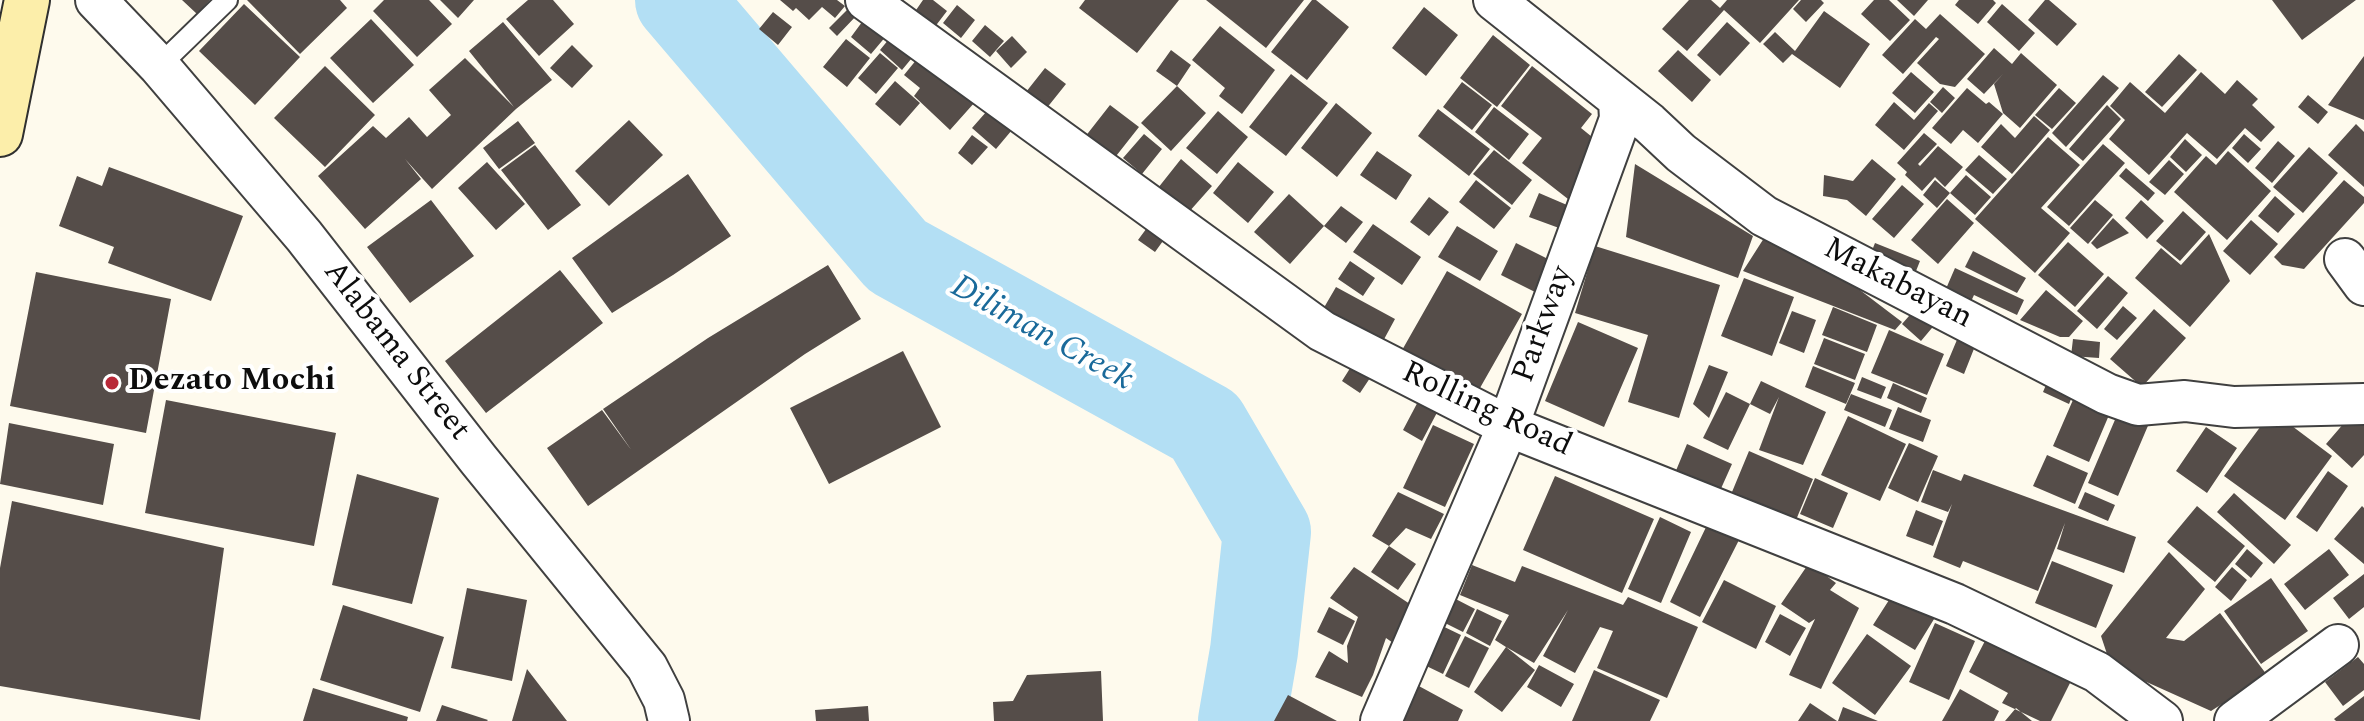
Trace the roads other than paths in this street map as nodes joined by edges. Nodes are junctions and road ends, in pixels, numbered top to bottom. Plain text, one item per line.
1 (27, 0) edge
2 (96, 0) edge
3 (227, 0) edge
4 (866, 0) edge
5 (1494, 0) edge
6 (159, 66) junction
7 (1619, 101) junction
8 (0, 134) edge
9 (2364, 404) edge
10 (1508, 426) junction
11 (2338, 645) dead end
12 (669, 721) edge
13 (1381, 721) edge
14 (2162, 721) edge
15 (2235, 721) edge

1 - 8 street
2 - 6 street, Alabama Street
3 - 6 lane
4 - 10 street, Rolling Road
5 - 7 street, Makabayan
6 - 12 street, Alabama Street
7 - 9 street, Makabayan
7 - 10 street, Parkway
10 - 13 street, Parkway
10 - 14 street, Rolling Road
11 - 15 street

